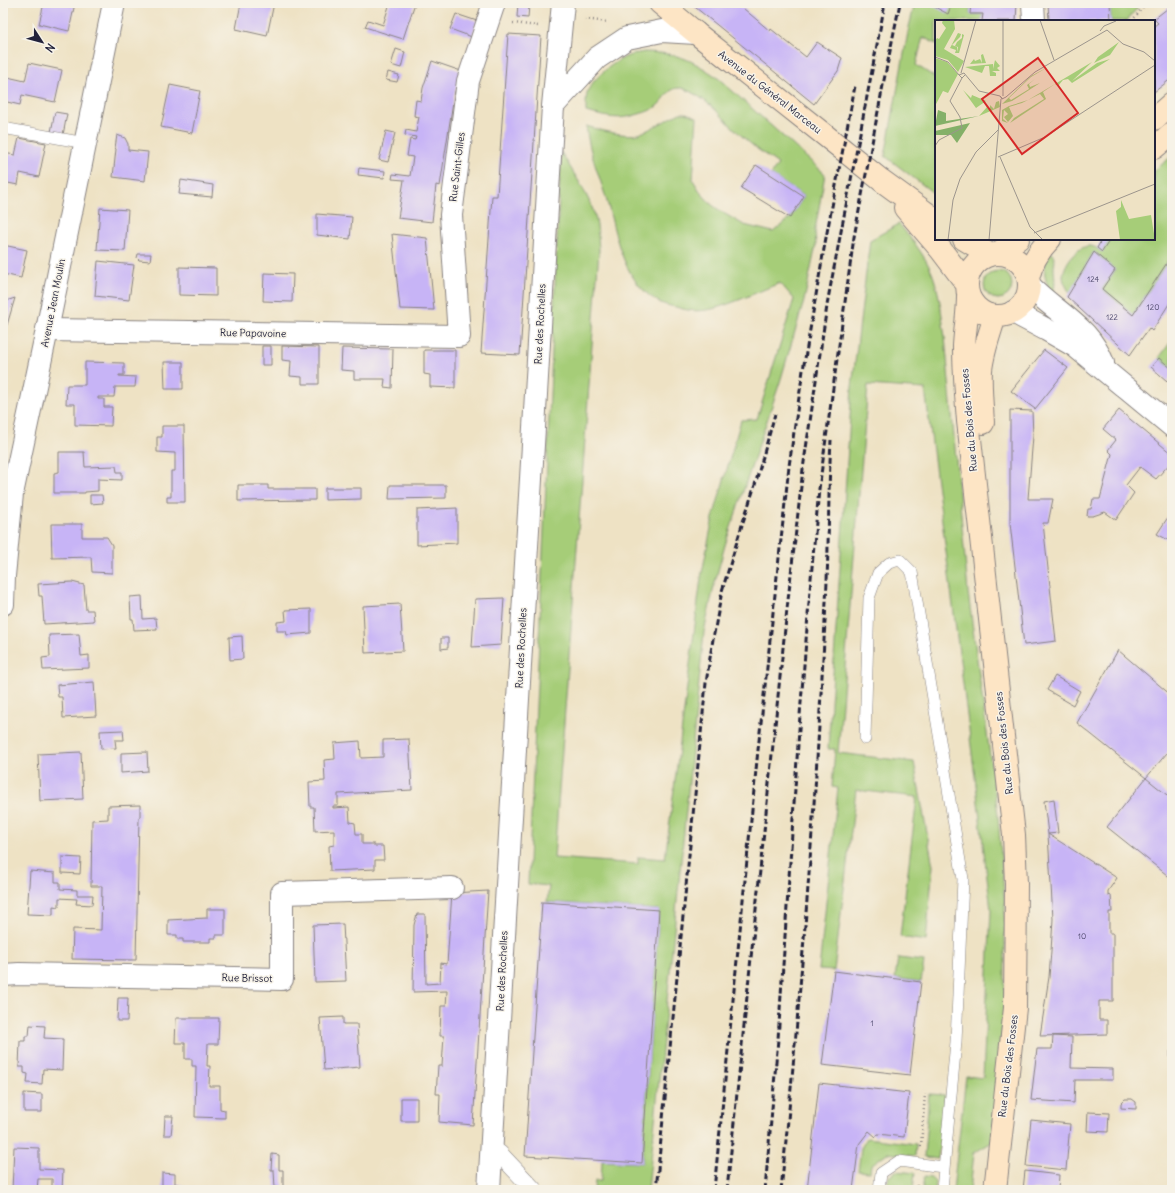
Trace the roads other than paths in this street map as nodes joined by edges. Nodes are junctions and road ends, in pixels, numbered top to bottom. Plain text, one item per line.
1 (114, 3) edge
2 (494, 3) edge
3 (563, 3) edge
4 (660, 3) edge
5 (1033, 3) edge
6 (1034, 20) edge
7 (696, 33) junction
8 (1172, 103) edge
9 (553, 106) junction
10 (1155, 118) edge
11 (3, 128) edge
12 (1172, 133) edge
13 (86, 143) junction
14 (1155, 147) edge
15 (881, 180) junction
16 (935, 219) edge
17 (966, 240) edge
18 (1016, 240) edge
19 (1049, 240) edge
20 (993, 254) junction
21 (1028, 281) junction
22 (967, 289) junction
23 (1004, 314) junction
24 (47, 330) junction
25 (459, 336) joint
26 (1111, 376) junction
27 (1172, 426) edge
28 (4, 576) edge
29 (3, 604) edge
30 (864, 739) dead end
31 (452, 888) dead end
32 (3, 974) edge
33 (499, 1154) dead end
34 (944, 1167) junction
35 (489, 1190) edge
36 (534, 1190) edge
37 (879, 1190) edge
38 (942, 1190) edge
39 (995, 1190) edge
40 (1003, 1190) edge

1 - 13 street, Avenue Jean Moulin
2 - 25 street, Rue Saint-Gilles
3 - 9 street, Rue des Rochelles
4 - 7 main road, Avenue du Général Marceau
5 - 6 street
7 - 9 street
7 - 15 main road, Avenue du Général Marceau
8 - 10 main road
9 - 35 street, Rue des Rochelles
11 - 13 lane
12 - 14 main road
13 - 24 street, Avenue Jean Moulin
15 - 16 main road, Avenue du Général Marceau
15 - 22 main road, Avenue du Général Marceau
17 - 20 main road
18 - 20 main road
19 - 21 main road
20 - 21 main road
20 - 22 main road
21 - 23 main road
21 - 26 street
22 - 23 main road
22 - 39 main road, Rue du Bois des Fosses
23 - 26 street
23 - 40 main road, Rue du Bois des Fosses
24 - 25 street, Rue Papavoine
24 - 28 street, Avenue Jean Moulin
26 - 27 street
28 - 29 street, Avenue Jean Moulin
30 - 34 lane
31 - 32 street, Rue Brissot
33 - 36 street
34 - 37 lane
34 - 38 lane

